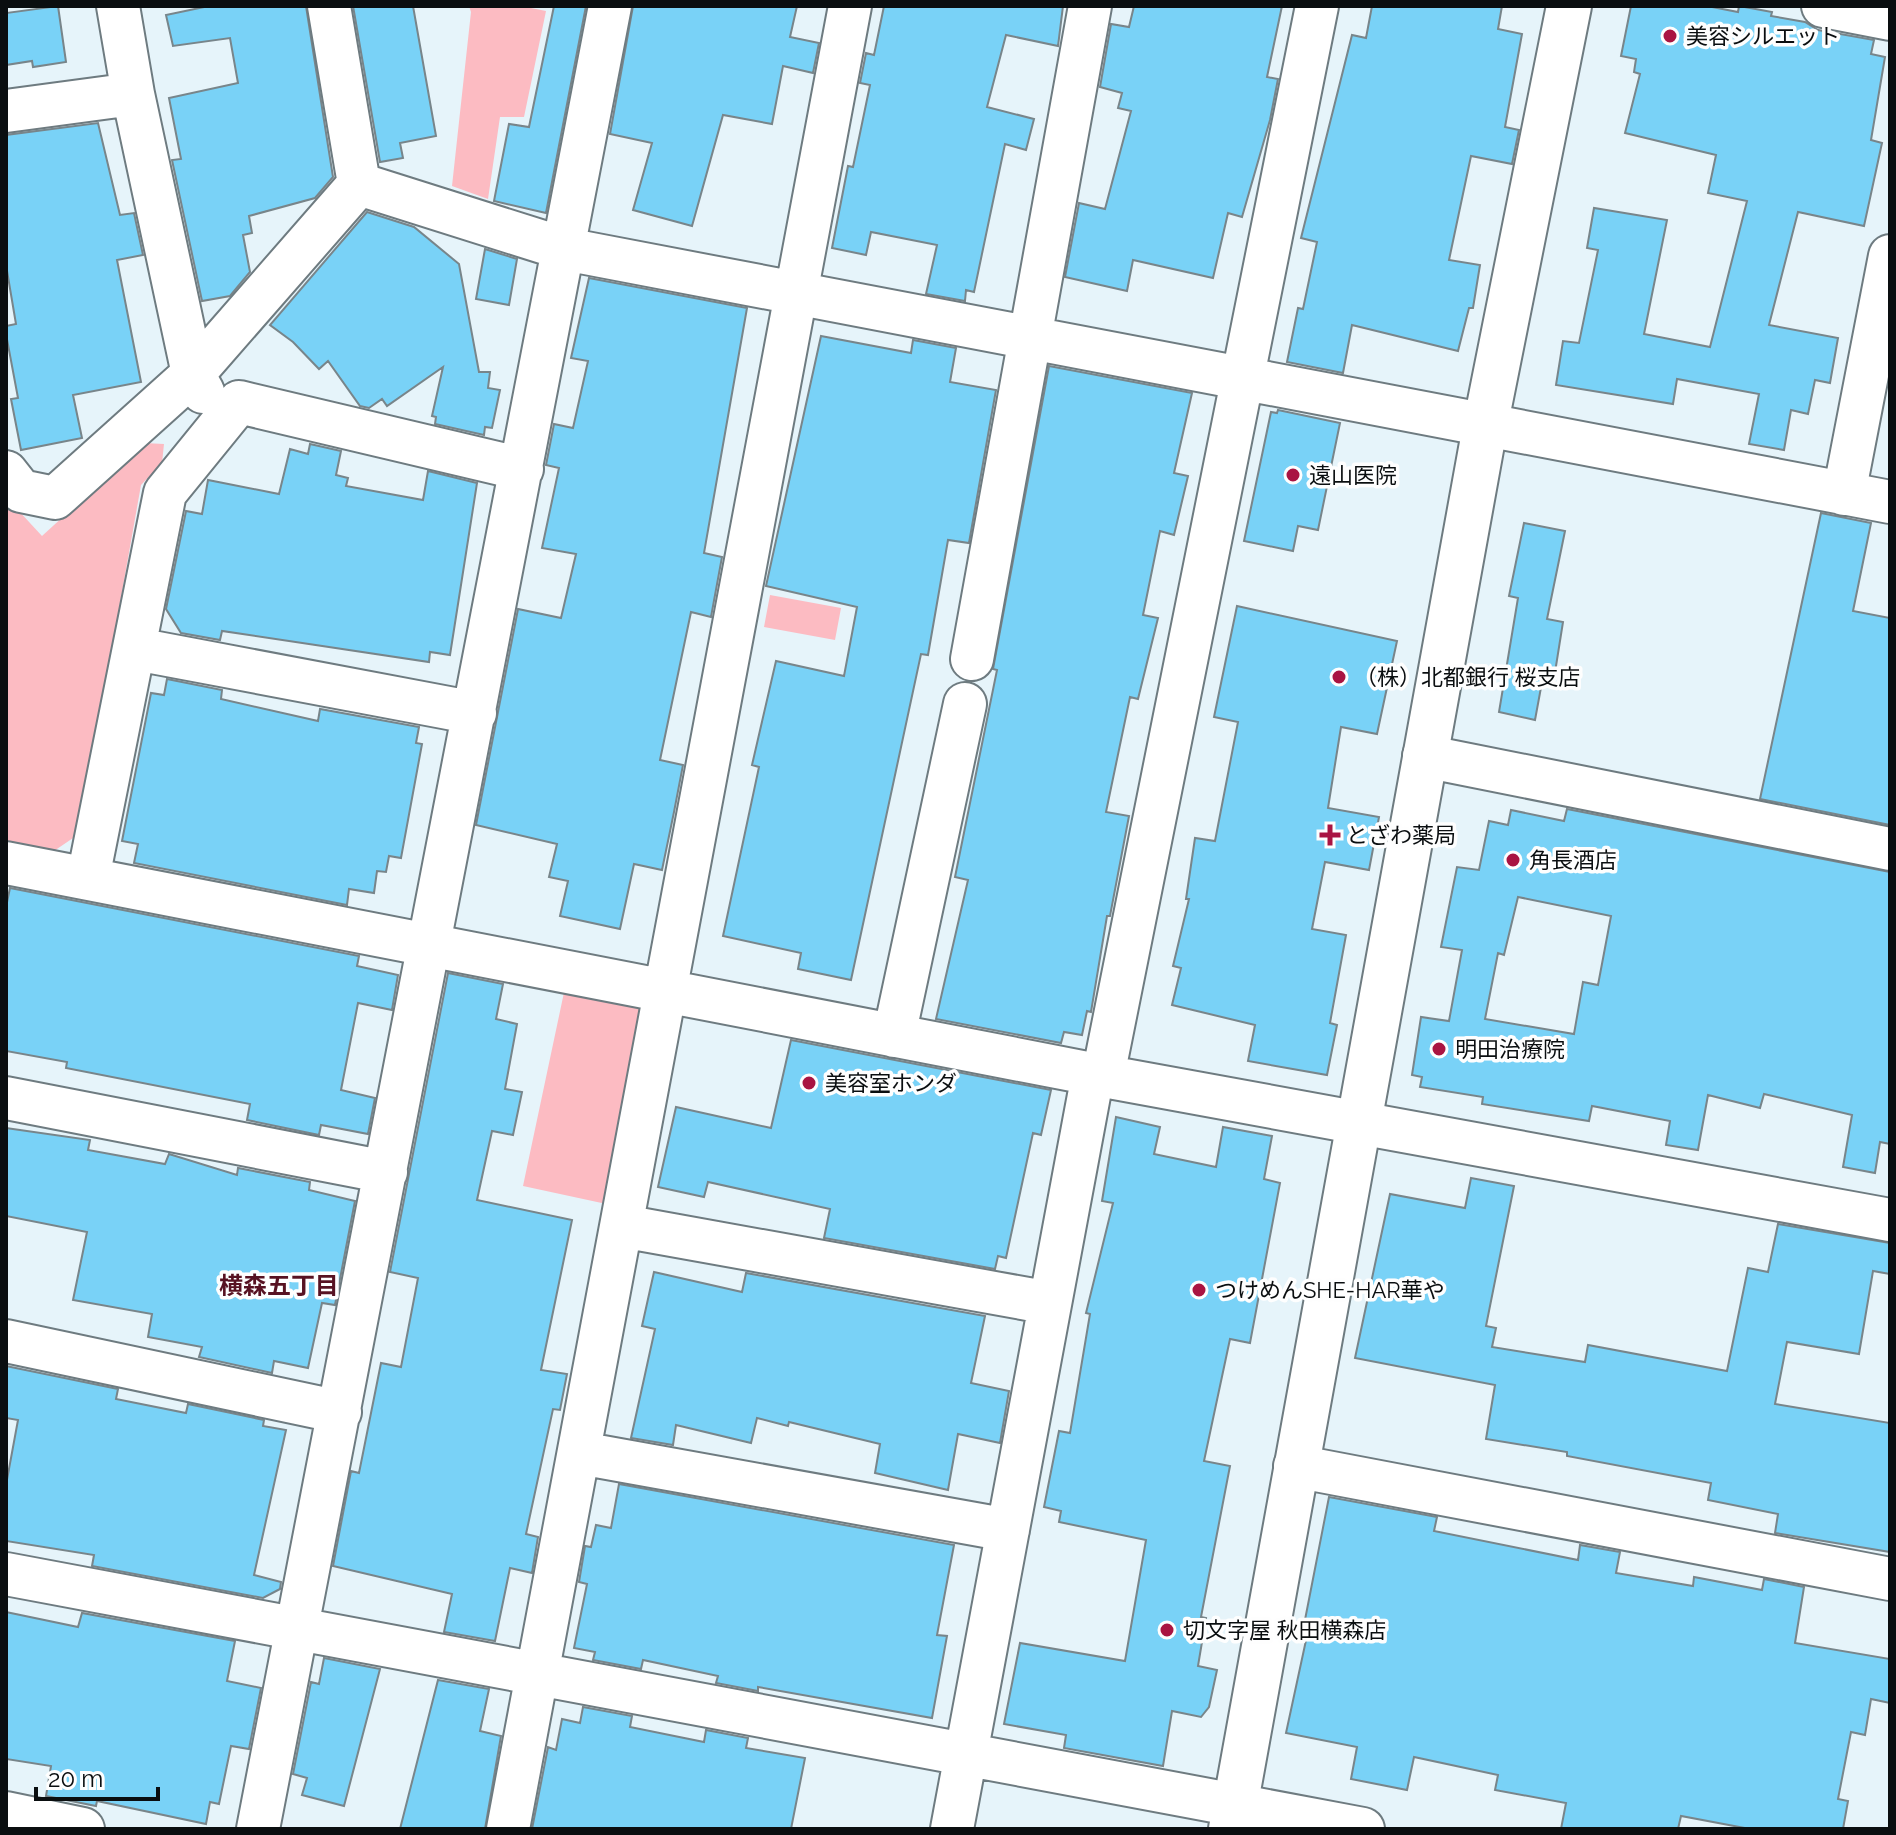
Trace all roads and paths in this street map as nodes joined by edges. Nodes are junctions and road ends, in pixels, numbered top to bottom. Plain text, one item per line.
1 (118, 6) edge
2 (329, 6) edge
3 (610, 6) edge
4 (850, 6) edge
5 (1090, 6) edge
6 (1317, 6) edge
7 (1569, 6) edge
8 (1823, 6) edge
9 (1890, 19) edge
10 (133, 94) junction
11 (6, 111) edge
12 (359, 184) junction
13 (565, 249) junction
14 (1890, 256) edge
15 (797, 293) junction
16 (1030, 336) junction
17 (193, 374) junction
18 (1242, 380) junction
19 (220, 424) junction
20 (1485, 427) junction
21 (522, 469) junction
22 (6, 472) edge
23 (1844, 494) junction
24 (1890, 502) edge
25 (136, 649) junction
26 (972, 659) dead end
27 (965, 704) dead end
28 (475, 713) junction
29 (1424, 756) junction
30 (1890, 849) edge
31 (6, 863) edge
32 (88, 878) junction
33 (430, 947) junction
34 (666, 992) junction
35 (894, 1036) junction
36 (1098, 1075) junction
37 (6, 1098) edge
38 (1360, 1120) junction
39 (386, 1172) junction
40 (1890, 1220) edge
41 (622, 1226) junction
42 (1050, 1303) junction
43 (6, 1341) edge
44 (340, 1412) junction
45 (580, 1453) junction
46 (1295, 1466) junction
47 (1008, 1530) junction
48 (6, 1574) edge
49 (1890, 1579) edge
50 (297, 1629) junction
51 (538, 1676) junction
52 (966, 1753) junction
53 (6, 1813) edge
54 (1234, 1817) edge
55 (83, 1829) edge
56 (258, 1829) edge
57 (508, 1829) edge
58 (952, 1829) edge
59 (1363, 1829) edge

1 - 10 street
2 - 12 street
3 - 13 street
4 - 15 street
5 - 16 street
6 - 18 street
7 - 20 street
8 - 9 street
10 - 11 street
10 - 17 street
12 - 13 street
12 - 17 street
13 - 15 street
13 - 21 street
14 - 23 street
15 - 16 street
15 - 34 street
16 - 18 street
16 - 26 street
17 - 19 street
17 - 22 street
18 - 20 street
18 - 36 street
19 - 21 street
19 - 25 street
20 - 23 street
20 - 29 street
21 - 28 street
23 - 24 street
25 - 28 street
25 - 32 street
27 - 35 street
28 - 33 street
29 - 30 street
29 - 38 street
31 - 32 street
32 - 33 street
33 - 34 street
33 - 39 street
34 - 35 street
34 - 41 street
35 - 36 street
36 - 38 street
36 - 42 street
37 - 39 street
38 - 40 street
38 - 46 street
39 - 44 street
41 - 42 street
41 - 45 street
42 - 47 street
43 - 44 street
44 - 50 street
45 - 47 street
45 - 51 street
46 - 49 street
46 - 54 street
47 - 52 street
48 - 50 street
50 - 51 street
50 - 56 street
51 - 52 street
51 - 57 street
52 - 54 street
52 - 58 street
53 - 55 street
54 - 59 street

